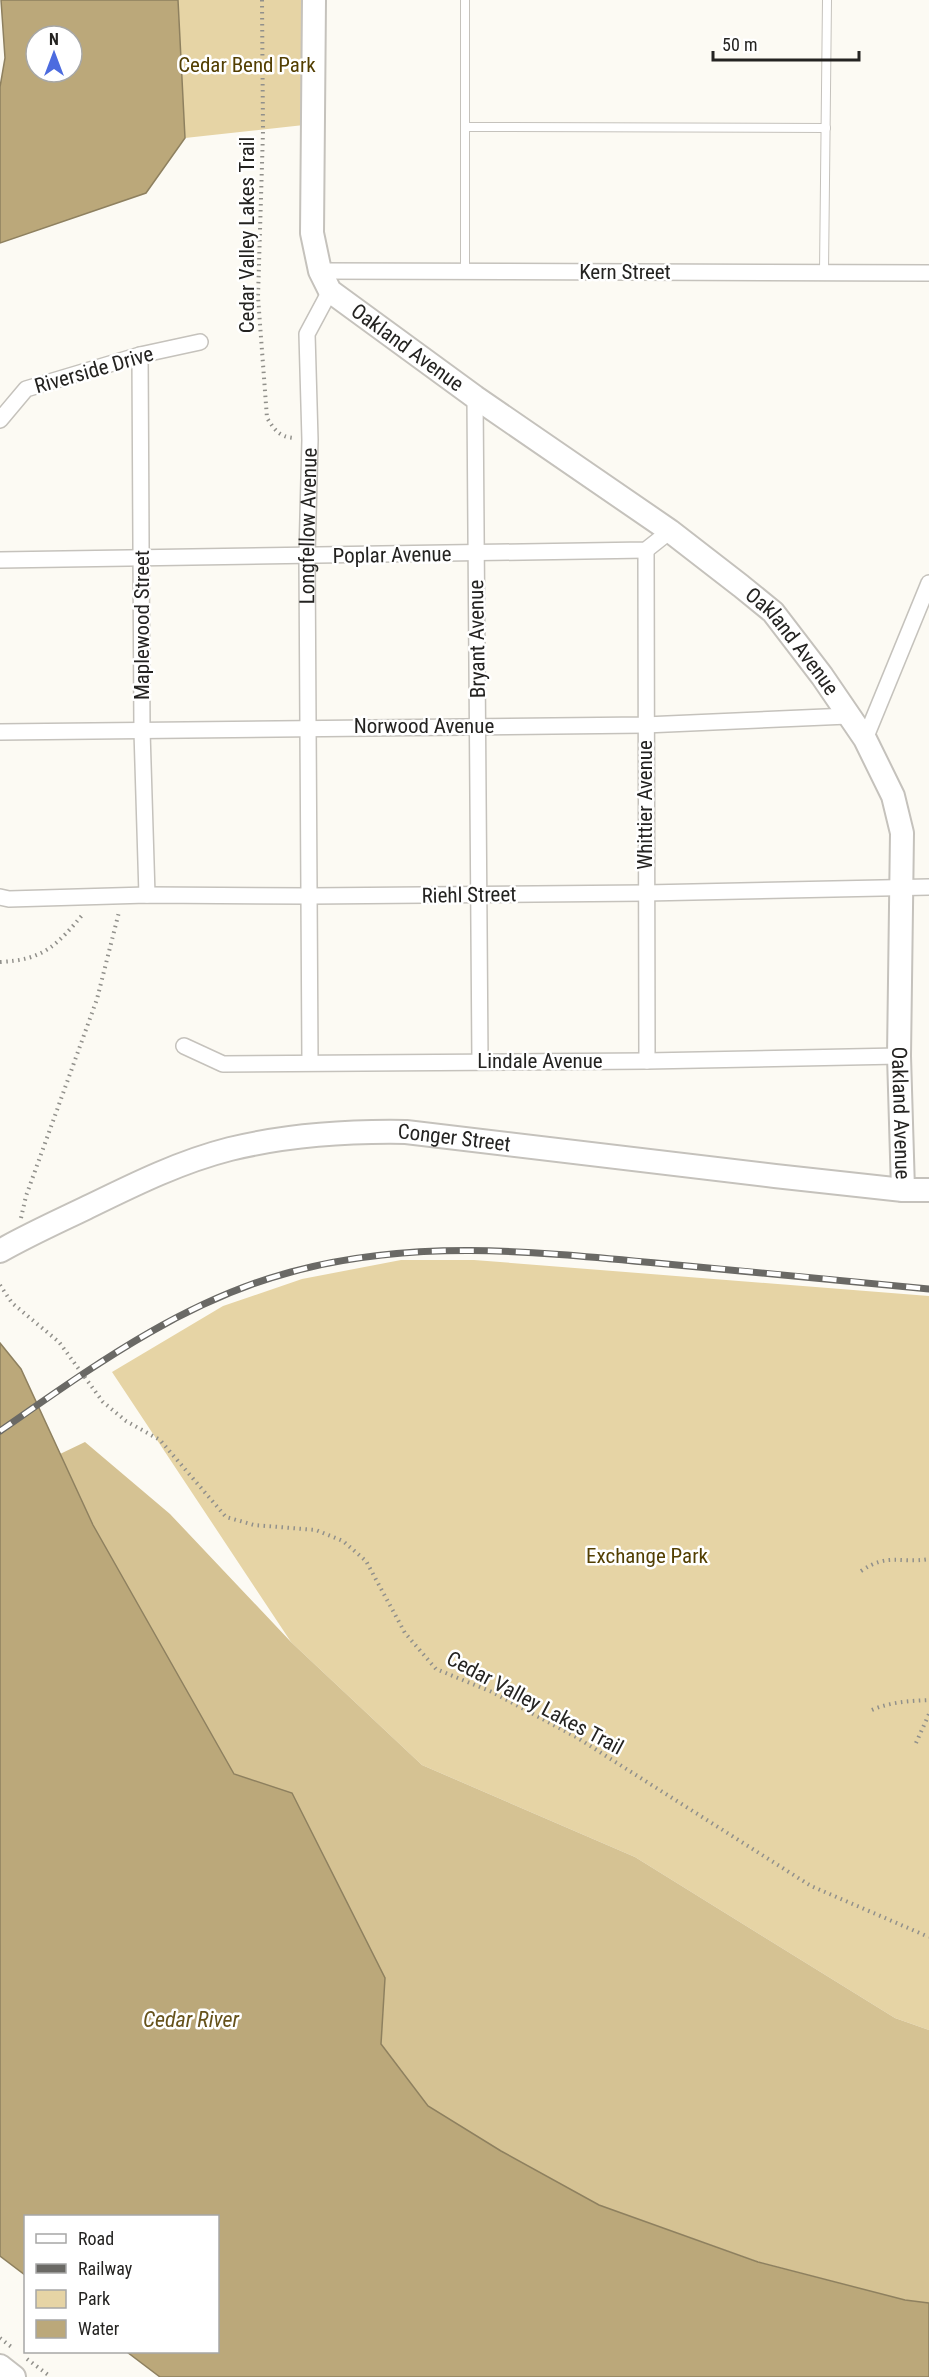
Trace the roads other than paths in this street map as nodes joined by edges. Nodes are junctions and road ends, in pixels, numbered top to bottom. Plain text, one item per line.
1 (314, 0) edge
2 (465, 0) edge
3 (827, 0) edge
4 (465, 127) junction
5 (826, 128) junction
6 (320, 271) junction
7 (465, 271) junction
8 (824, 272) junction
9 (929, 273) edge
10 (330, 291) junction
11 (200, 342) dead end
12 (140, 355) junction
13 (475, 397) junction
14 (0, 420) edge
15 (670, 531) junction
16 (646, 550) junction
17 (475, 553) junction
18 (142, 556) junction
19 (307, 556) junction
20 (0, 560) edge
21 (929, 583) edge
22 (848, 716) junction
23 (645, 725) junction
24 (478, 726) junction
25 (308, 727) junction
26 (142, 731) junction
27 (0, 732) edge
28 (864, 738) junction
29 (929, 886) edge
30 (901, 888) junction
31 (646, 893) junction
32 (147, 895) junction
33 (479, 895) junction
34 (310, 896) junction
35 (4, 898) edge
36 (184, 1047) dead end
37 (899, 1056) junction
38 (480, 1061) junction
39 (647, 1061) junction
40 (310, 1062) junction
41 (903, 1190) junction
42 (929, 1190) edge
43 (6, 1247) edge
44 (0, 2366) edge
45 (14, 2377) edge

1 - 6 street
2 - 4 lane
3 - 5 lane
4 - 5 lane
4 - 7 lane
5 - 8 lane
6 - 7 street, Kern Street
6 - 10 street
7 - 8 street, Kern Street
8 - 9 street, Kern Street
10 - 13 street, Oakland Avenue
10 - 19 street, Longfellow Avenue
11 - 12 street, Riverside Drive
12 - 14 street, Riverside Drive
12 - 18 street, Maplewood Street
13 - 15 street, Oakland Avenue
13 - 17 street, Bryant Avenue
15 - 16 street
15 - 22 street, Oakland Avenue
16 - 17 street, Poplar Avenue
16 - 23 street, Whittier Avenue
17 - 19 street, Poplar Avenue
17 - 24 street, Bryant Avenue
18 - 19 street, Poplar Avenue
18 - 20 street, Poplar Avenue
18 - 26 street, Maplewood Street
19 - 25 street, Longfellow Avenue
21 - 28 street
22 - 23 street, Norwood Avenue
22 - 28 street, Oakland Avenue
23 - 24 street, Norwood Avenue
23 - 31 street, Whittier Avenue
24 - 25 street, Norwood Avenue
24 - 33 street, Bryant Avenue
25 - 26 street, Norwood Avenue
25 - 34 street, Longfellow Avenue
26 - 27 street, Norwood Avenue
26 - 32 street, Maplewood Street
28 - 30 street, Oakland Avenue
29 - 30 street, Riehl Street
30 - 31 street, Riehl Street
30 - 37 street, Oakland Avenue
31 - 33 street, Riehl Street
31 - 39 street, Whittier Avenue
32 - 34 street, Riehl Street
32 - 35 street, Riehl Street
33 - 34 street, Riehl Street
33 - 38 street, Bryant Avenue
34 - 40 street, Longfellow Avenue
36 - 40 street, Lindale Avenue
37 - 39 street, Lindale Avenue
37 - 41 street, Oakland Avenue
38 - 39 street, Lindale Avenue
38 - 40 street, Lindale Avenue
41 - 42 street, Conger Street
41 - 43 street, Conger Street
44 - 45 street

